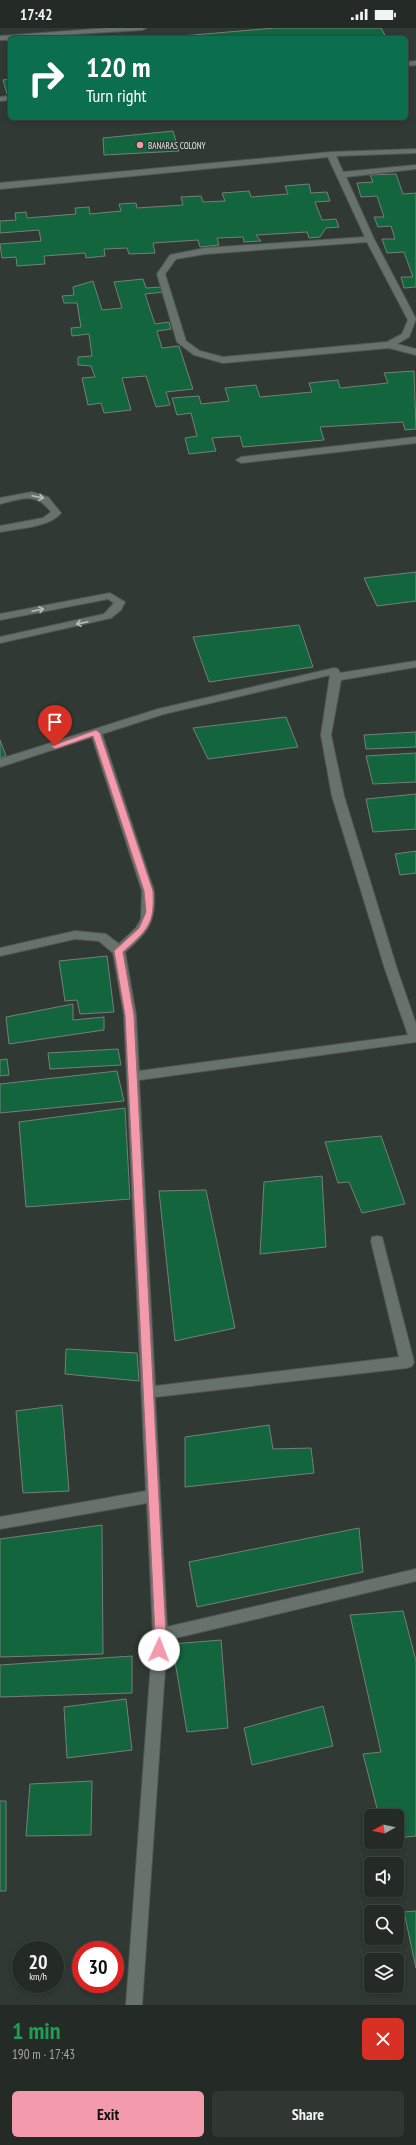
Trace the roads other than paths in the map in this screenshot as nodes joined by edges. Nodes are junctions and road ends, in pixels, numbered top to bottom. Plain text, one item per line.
1 (142, 28) edge
2 (28, 36) edge
3 (416, 151) edge
4 (331, 154) junction
5 (416, 167) edge
6 (340, 175) junction
7 (0, 186) edge
8 (370, 239) junction
9 (389, 345) junction
10 (416, 352) edge
11 (416, 440) edge
12 (242, 460) dead end
13 (0, 501) edge
14 (0, 529) edge
15 (0, 617) edge
16 (0, 640) edge
17 (416, 664) edge
18 (336, 677) junction
19 (96, 733) junction
20 (0, 764) edge
21 (119, 951) junction
22 (0, 952) edge
23 (416, 1038) edge
24 (132, 1076) junction
25 (376, 1240) dead end
26 (148, 1392) junction
27 (153, 1496) junction
28 (0, 1523) edge
29 (416, 1575) edge
30 (160, 1635) junction
31 (134, 2005) edge

1 - 2 street
3 - 4 street
4 - 6 street
4 - 7 street
5 - 6 street
6 - 8 street
8 - 9 street
8 - 9 street
9 - 10 street
11 - 12 street
13 -> 14 street
15 -> 16 street
17 - 18 street
18 - 19 street
18 - 23 street
19 - 20 street
19 - 21 street
21 - 22 street
21 - 24 street
23 - 24 street
24 - 26 street
25 - 26 street
26 - 27 street
27 - 28 street
27 - 30 street
29 - 30 street
30 - 31 street

